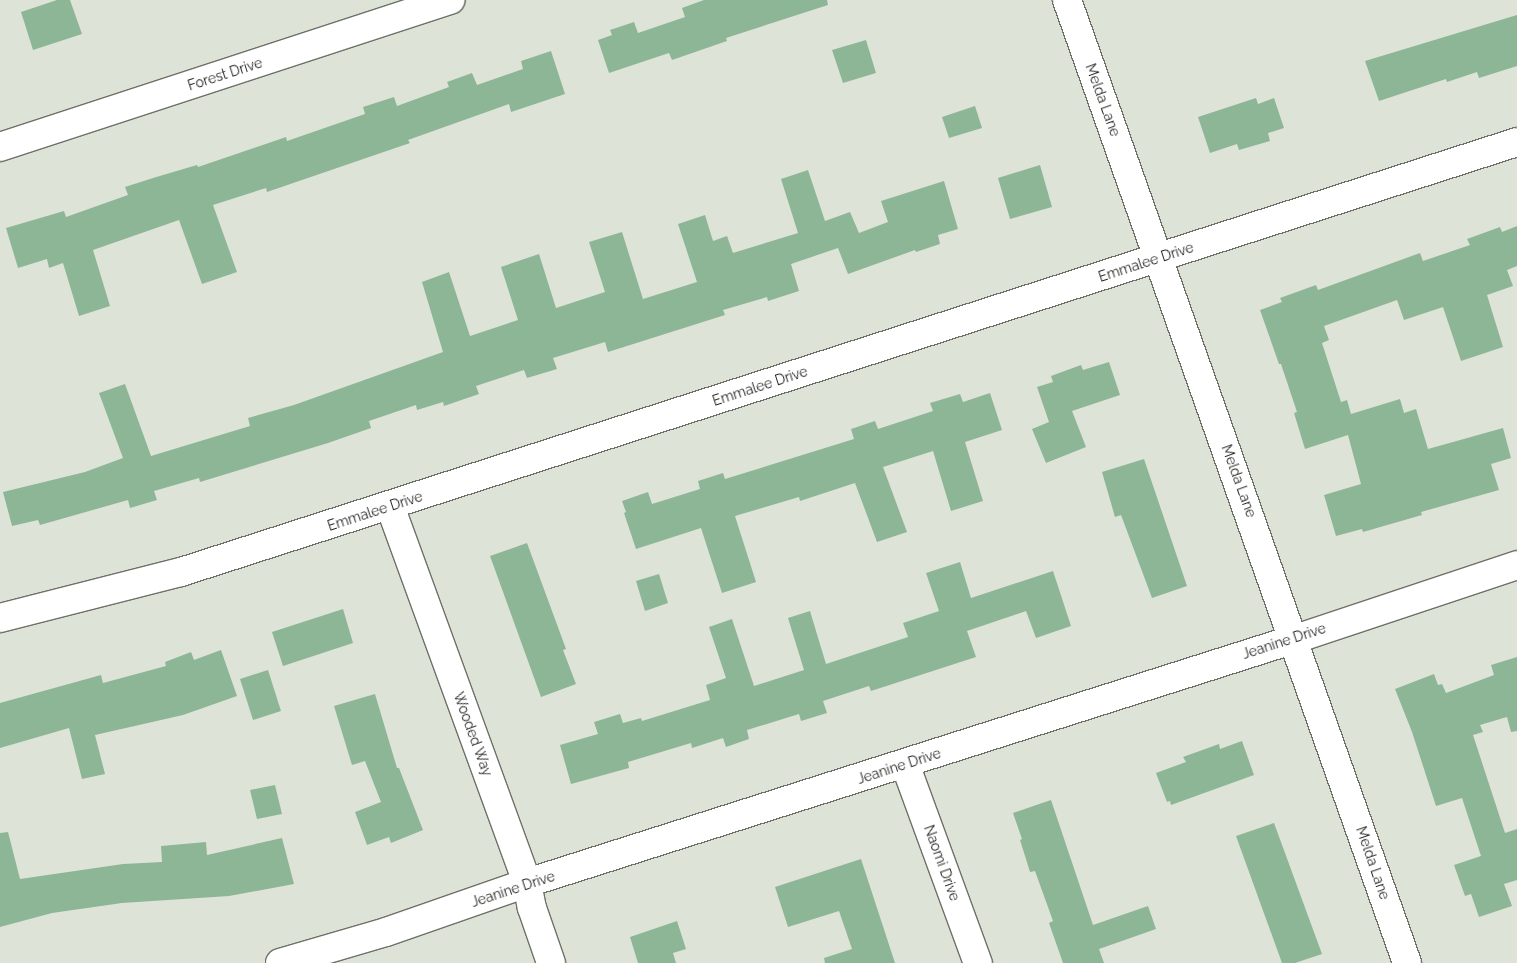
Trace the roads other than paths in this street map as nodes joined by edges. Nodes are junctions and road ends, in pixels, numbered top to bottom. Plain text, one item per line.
1 (451, 0) edge
2 (1067, 0) edge
3 (1517, 142) edge
4 (0, 147) edge
5 (1159, 258) junction
6 (390, 506) junction
7 (1517, 566) edge
8 (0, 618) edge
9 (1295, 639) junction
10 (905, 764) junction
11 (527, 884) junction
12 (280, 963) edge
13 (551, 963) edge
14 (978, 963) edge
15 (1407, 963) edge

1 - 4 street, Forest Drive
2 - 5 street, Melda Lane
3 - 5 street, Emmalee Drive
5 - 6 street, Emmalee Drive
5 - 9 street, Melda Lane
6 - 8 street, Emmalee Drive
6 - 11 street, Wooded Way
7 - 9 street, Jeanine Drive
9 - 10 street, Jeanine Drive
9 - 15 street, Melda Lane
10 - 11 street, Jeanine Drive
10 - 14 street, Naomi Drive
11 - 12 street, Jeanine Drive
11 - 13 street, Wooded Way

